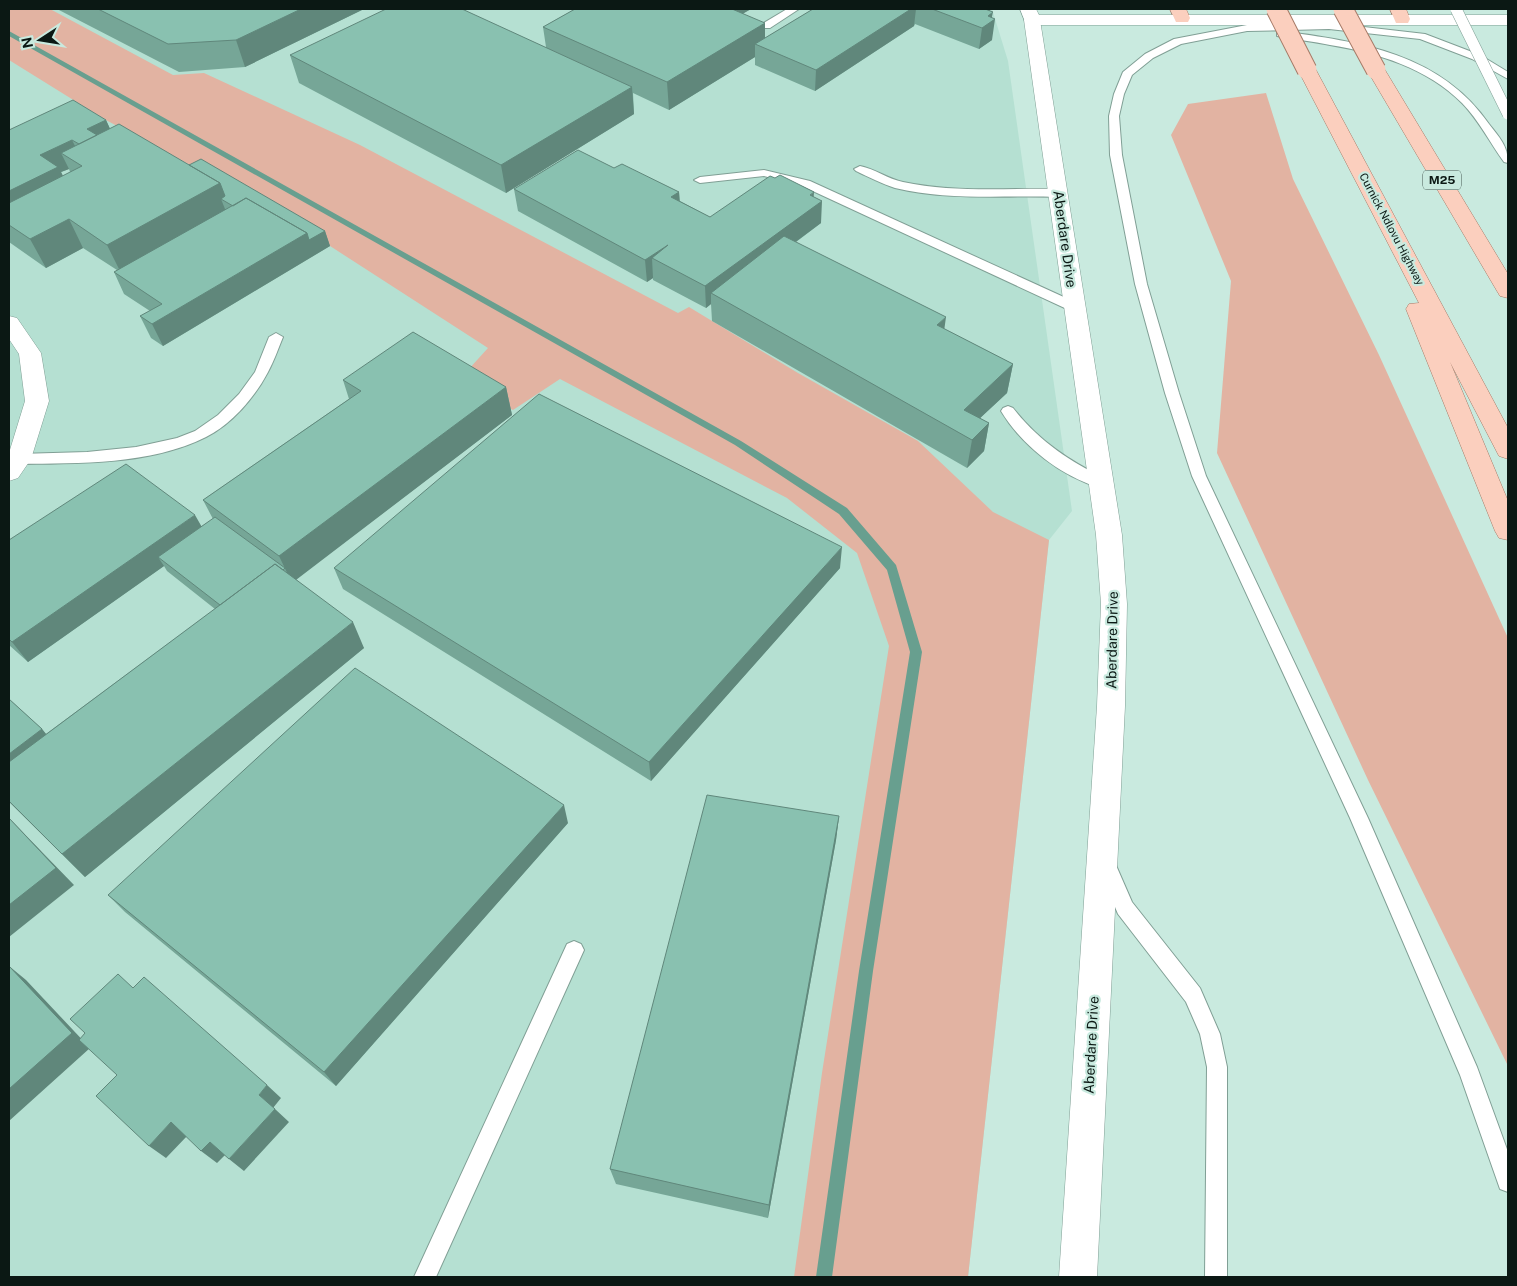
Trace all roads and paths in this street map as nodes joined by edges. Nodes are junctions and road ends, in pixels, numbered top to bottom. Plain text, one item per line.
1 (794, 9) edge
2 (1276, 9) edge
3 (1343, 9) edge
4 (1456, 9) edge
5 (1030, 14) edge
6 (1180, 14) edge
7 (1400, 14) edge
8 (1508, 20) edge
9 (766, 26) dead end
10 (1247, 28) junction
11 (1508, 76) edge
12 (1508, 114) edge
13 (1508, 160) edge
14 (860, 169) dead end
15 (700, 180) dead end
16 (1058, 193) junction
17 (1399, 240) junction
18 (1508, 291) edge
19 (1074, 307) junction
20 (9, 323) edge
21 (276, 337) dead end
22 (1008, 411) dead end
23 (1508, 450) edge
24 (14, 466) edge
25 (1101, 483) junction
26 (1508, 531) edge
27 (1102, 855) junction
28 (574, 950) dead end
29 (1508, 1181) edge
30 (425, 1277) edge
31 (1078, 1277) edge
32 (1216, 1277) edge

1 - 9 lane
2 - 17 main road, Curnick Ndlovu Highway, bridge
3 - 18 main road, M25, bridge
4 - 12 lane, bridge
5 - 6 street
5 - 16 street, Aberdare Drive
6 - 7 street
7 - 8 street
10 - 11 lane
10 - 13 lane
10 - 29 lane
14 - 16 lane
15 - 19 lane
16 - 19 street, Aberdare Drive
17 - 23 main road, Curnick Ndlovu Highway
17 - 26 main road
19 - 25 street, Aberdare Drive
20 - 24 street
21 - 24 lane
22 - 25 lane
25 - 27 street, Aberdare Drive
27 - 31 street, Aberdare Drive
27 - 32 lane
28 - 30 lane

